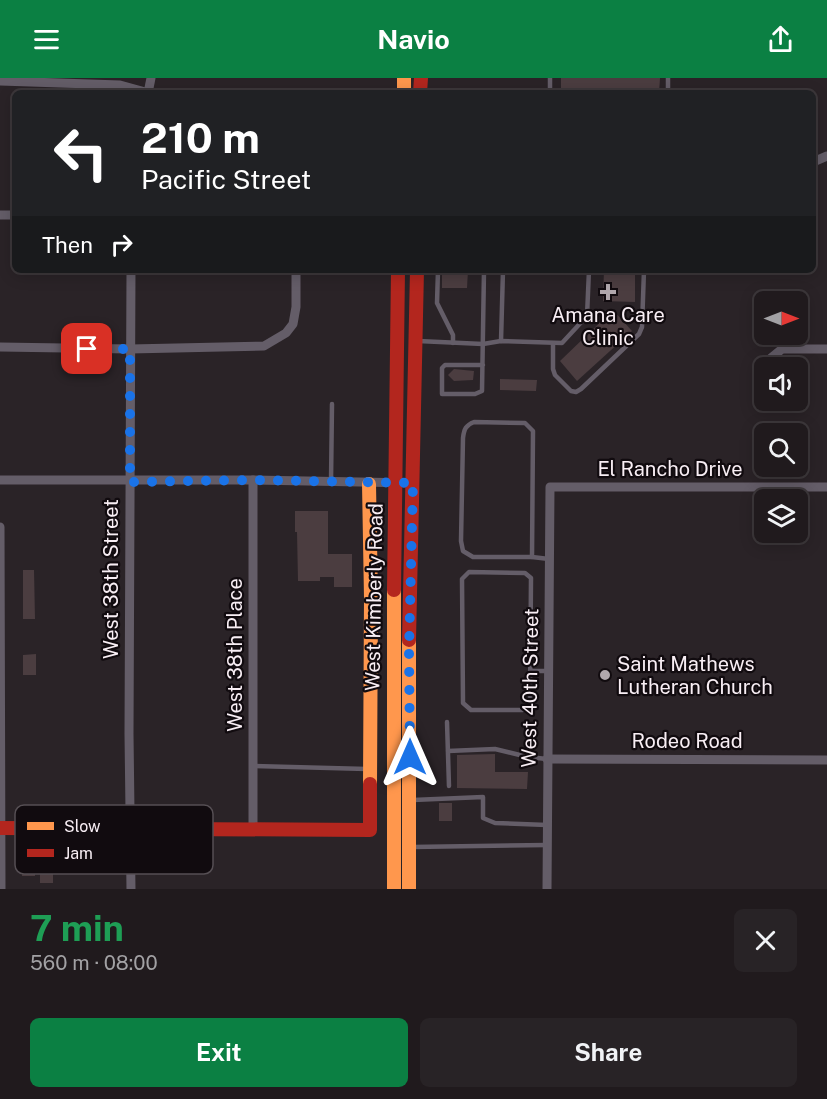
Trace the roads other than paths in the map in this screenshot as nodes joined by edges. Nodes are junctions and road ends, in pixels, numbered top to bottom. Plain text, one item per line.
1 (0, 81) edge
2 (138, 90) edge
3 (131, 273) edge
4 (296, 273) edge
5 (398, 273) edge
6 (417, 273) edge
7 (438, 273) edge
8 (484, 273) edge
9 (503, 273) edge
10 (589, 273) edge
11 (644, 273) edge
12 (416, 341) junction
13 (501, 341) junction
14 (453, 343) junction
15 (483, 344) junction
16 (553, 344) junction
17 (0, 347) edge
18 (130, 349) junction
19 (827, 349) edge
20 (772, 357) edge
21 (483, 365) junction
22 (332, 404) dead end
23 (0, 480) edge
24 (253, 480) junction
25 (130, 482) junction
26 (331, 482) junction
27 (395, 483) junction
28 (413, 483) junction
29 (369, 484) junction
30 (550, 487) joint
31 (827, 488) edge
32 (0, 527) edge
33 (532, 557) junction
34 (549, 560) junction
35 (531, 671) junction
36 (548, 671) junction
37 (447, 722) dead end
38 (448, 751) junction
39 (547, 759) junction
40 (827, 760) edge
41 (253, 766) junction
42 (370, 769) junction
43 (449, 786) dead end
44 (410, 800) junction
45 (130, 805) edge
46 (547, 825) junction
47 (0, 828) edge
48 (15, 828) edge
49 (213, 830) edge
50 (253, 830) junction
51 (547, 845) junction
52 (409, 847) junction
53 (131, 874) edge
54 (1, 889) edge
55 (131, 889) edge
56 (394, 889) edge
57 (409, 889) edge
58 (547, 889) edge

1 - 2 street
3 - 18 street, West 38th Street
4 - 18 street
5 - 27 main road, West Kimberly Road
6 - 12 main road, West Kimberly Road
7 - 14 lane
8 - 15 lane
9 - 13 lane
10 - 16 lane
11 - 16 lane
12 - 14 lane
12 - 28 main road, West Kimberly Road
13 - 15 lane
13 - 16 lane
14 - 15 lane
15 - 21 lane
17 - 18 street
18 - 25 street, West 38th Street
19 - 20 street
21 - 21 lane
22 - 26 lane
23 - 25 street
24 - 25 street
24 - 26 street
24 - 41 street, West 38th Place
25 - 45 street, West 38th Street
26 - 29 street
27 - 28 street
27 - 29 street
27 - 56 main road, West Kimberly Road
28 - 44 main road, West Kimberly Road
29 - 42 main road, West Kimberly Road
30 - 31 street, El Rancho Drive
30 - 34 street, West 40th Street
32 - 47 street
33 - 33 lane
33 - 34 lane
34 - 36 street, West 40th Street
35 - 35 lane
35 - 36 lane
36 - 39 street, West 40th Street
37 - 38 lane
38 - 39 lane
38 - 43 lane
39 - 40 street, Rodeo Road
39 - 46 street, West 40th Street
41 - 42 lane
41 - 50 street, West 38th Place
42 - 50 main road, West Kimberly Road
44 - 46 lane
44 - 52 main road, West Kimberly Road
46 - 51 street, West 40th Street
47 - 48 main road
47 - 54 street
49 - 50 main road
51 - 52 lane
51 - 58 street, West 40th Street
52 - 57 main road, West Kimberly Road
53 - 55 street, West 38th Street

